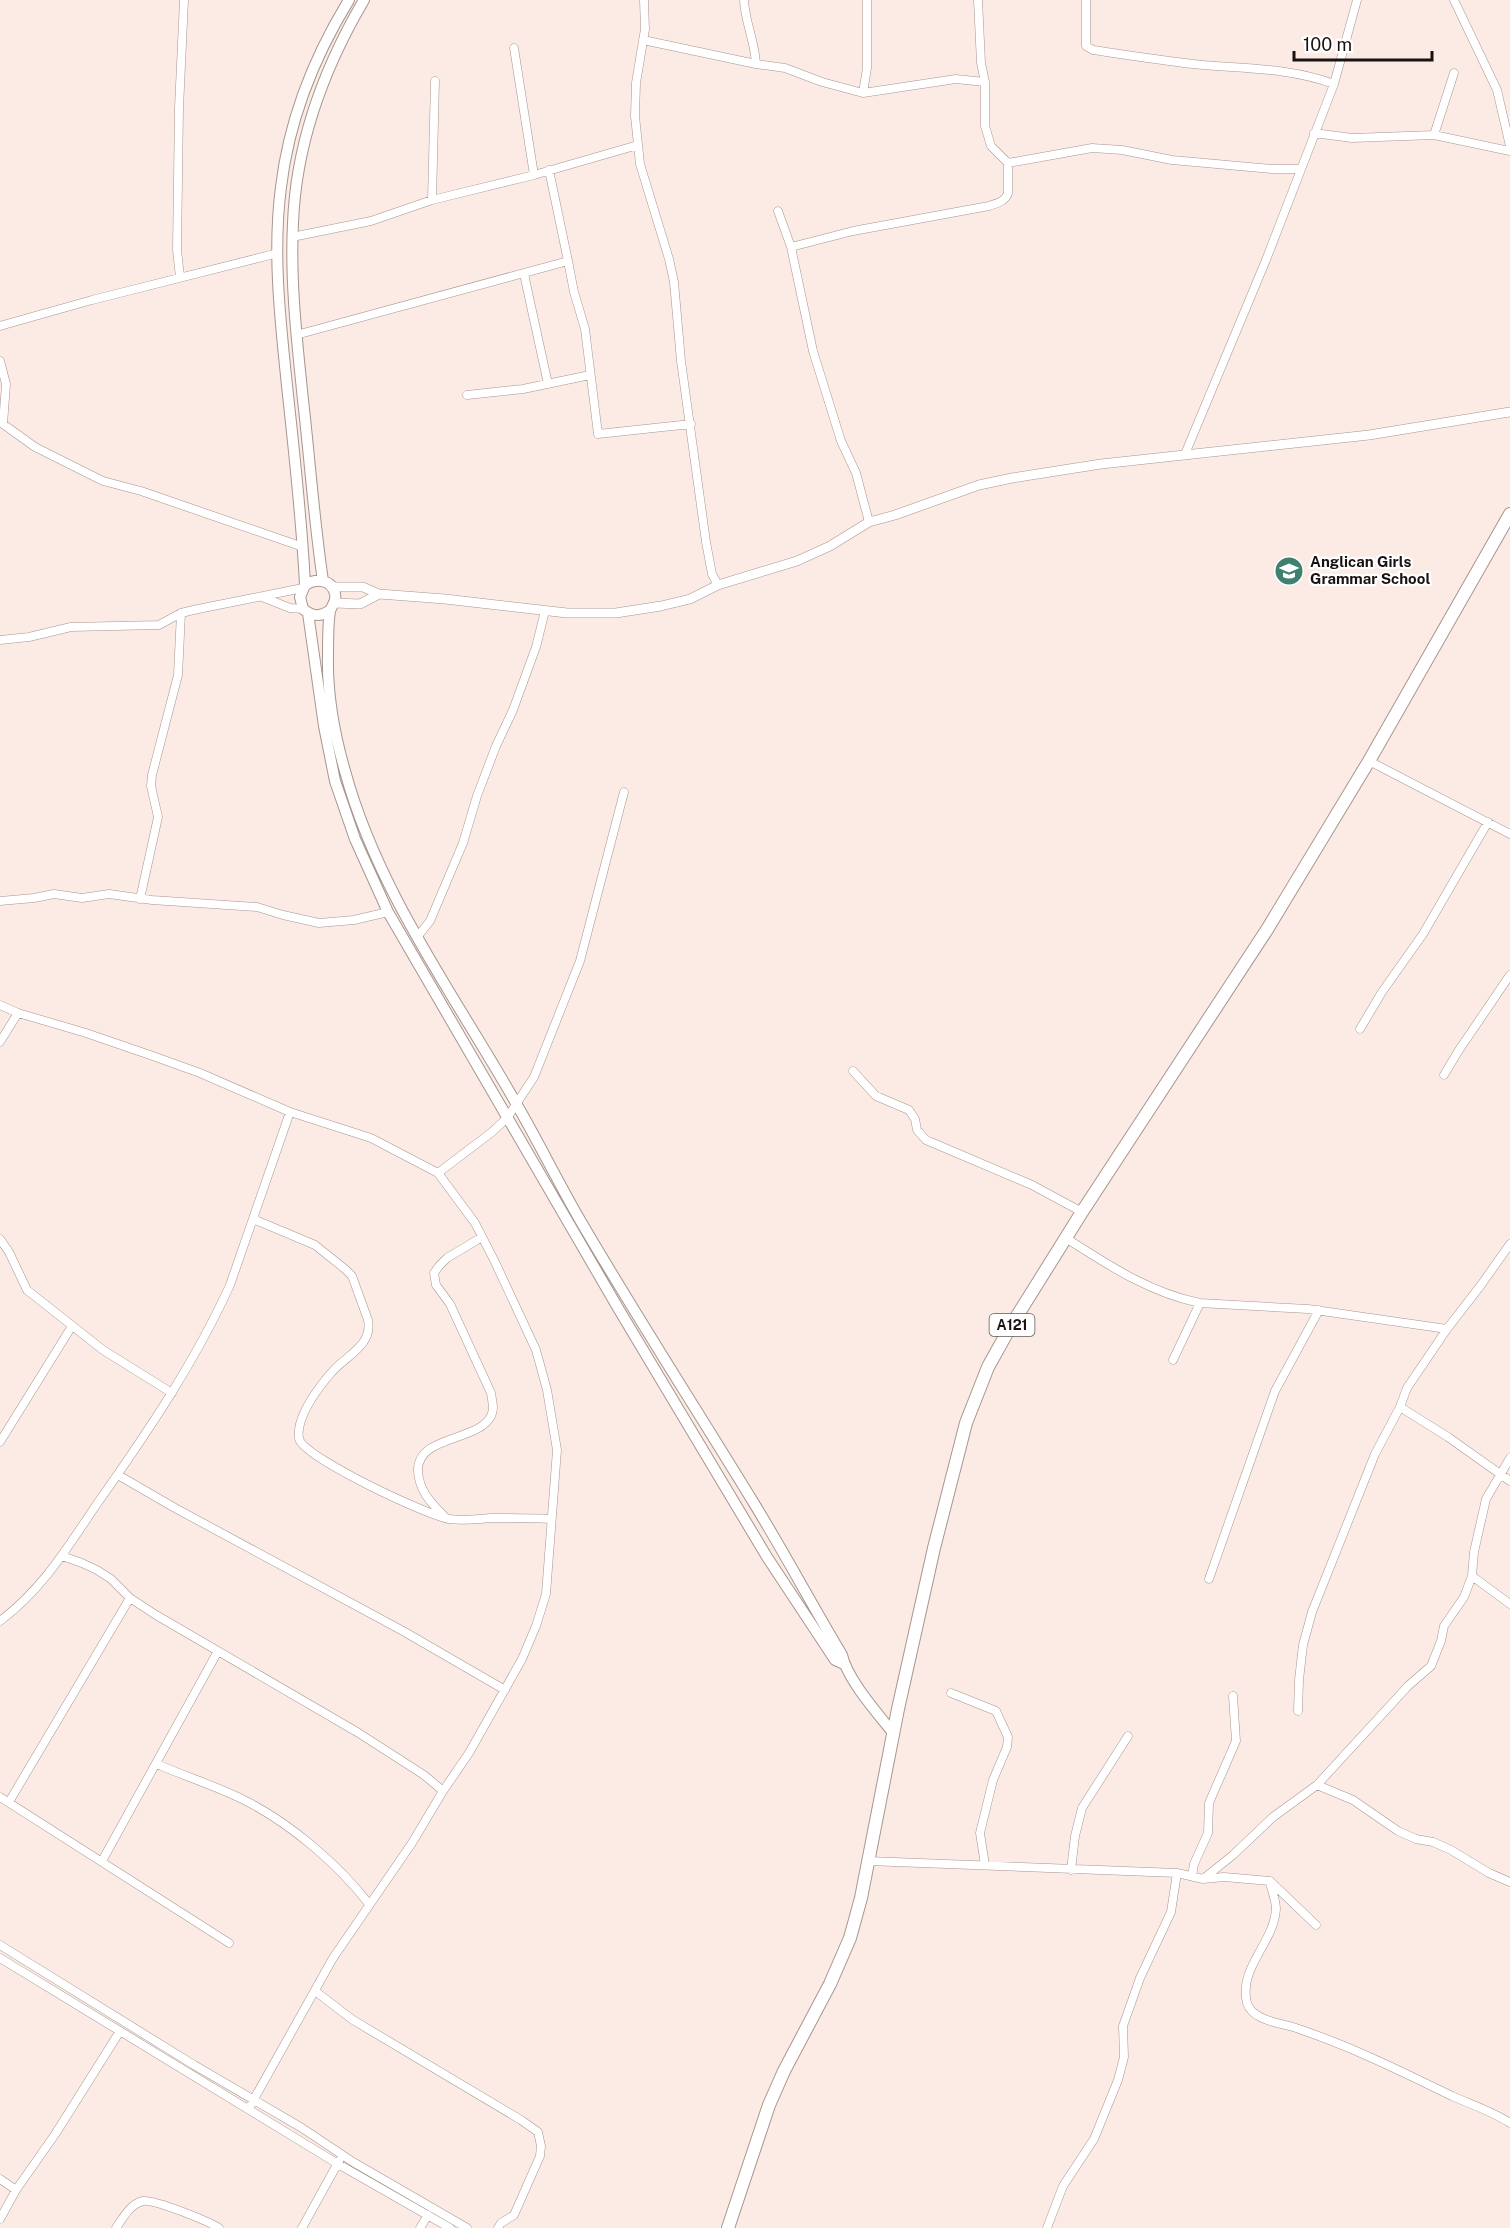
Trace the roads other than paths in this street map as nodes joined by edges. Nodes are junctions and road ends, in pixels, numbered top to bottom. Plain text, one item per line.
1 (184, 0) edge
2 (349, 0) edge
3 (364, 0) edge
4 (644, 0) edge
5 (744, 0) edge
6 (867, 0) edge
7 (978, 0) edge
8 (1086, 0) edge
9 (1357, 0) edge
10 (1454, 0) edge
11 (643, 40) junction
12 (514, 48) dead end
13 (756, 64) junction
14 (1454, 73) dead end
15 (435, 81) dead end
16 (985, 82) junction
17 (1334, 84) junction
18 (863, 93) junction
19 (1314, 133) junction
20 (1434, 135) junction
21 (638, 145) junction
22 (1510, 146) edge
23 (1510, 151) edge
24 (1008, 163) junction
25 (1301, 169) junction
26 (549, 170) junction
27 (534, 175) junction
28 (432, 200) junction
29 (778, 211) dead end
30 (292, 237) junction
31 (790, 247) junction
32 (278, 253) junction
33 (568, 261) junction
34 (524, 274) junction
35 (180, 277) junction
36 (0, 326) edge
37 (296, 335) junction
38 (0, 361) edge
39 (2, 373) edge
40 (590, 375) junction
41 (548, 384) junction
42 (467, 395) dead end
43 (1510, 412) edge
44 (691, 424) junction
45 (1185, 454) junction
46 (1510, 514) edge
47 (869, 522) junction
48 (303, 547) junction
49 (327, 584) junction
50 (718, 585) junction
51 (304, 587) junction
52 (379, 594) junction
53 (262, 597) junction
54 (332, 607) junction
55 (305, 611) junction
56 (545, 611) junction
57 (181, 613) junction
58 (0, 640) edge
59 (1370, 761) junction
60 (624, 792) dead end
61 (1488, 822) junction
62 (1510, 834) edge
63 (140, 899) junction
64 (0, 900) edge
65 (388, 912) junction
66 (418, 936) junction
67 (1510, 975) edge
68 (0, 1005) edge
69 (18, 1013) junction
70 (1360, 1029) dead end
71 (0, 1042) edge
72 (853, 1071) dead end
73 (1444, 1075) dead end
74 (516, 1104) junction
75 (290, 1112) junction
76 (507, 1118) junction
77 (438, 1173) junction
78 (1082, 1212) junction
79 (252, 1219) junction
80 (482, 1237) junction
81 (1066, 1238) junction
82 (0, 1239) edge
83 (1510, 1244) edge
84 (1200, 1303) junction
85 (1319, 1310) junction
86 (72, 1326) junction
87 (1447, 1329) junction
88 (1173, 1360) dead end
89 (172, 1393) junction
90 (1400, 1407) junction
91 (0, 1442) edge
92 (1510, 1458) edge
93 (118, 1475) junction
94 (1500, 1475) junction
95 (1510, 1480) edge
96 (445, 1518) junction
97 (550, 1519) junction
98 (62, 1556) junction
99 (1472, 1576) junction
100 (1209, 1579) dead end
101 (130, 1598) junction
102 (1510, 1604) edge
103 (0, 1621) edge
104 (218, 1651) junction
105 (844, 1664) junction
106 (505, 1690) junction
107 (951, 1693) dead end
108 (1233, 1696) dead end
109 (1299, 1711) dead end
110 (894, 1734) junction
111 (1128, 1736) dead end
112 (157, 1764) junction
113 (1317, 1785) junction
114 (443, 1791) junction
115 (0, 1797) edge
116 (9, 1802) junction
117 (102, 1861) junction
118 (868, 1861) junction
119 (985, 1865) junction
120 (1071, 1870) junction
121 (1177, 1873) junction
122 (1192, 1876) junction
123 (1203, 1879) junction
124 (1270, 1881) junction
125 (1510, 1882) edge
126 (369, 1904) junction
127 (1316, 1925) dead end
128 (229, 1943) dead end
129 (0, 1945) edge
130 (0, 1958) edge
131 (315, 1991) junction
132 (120, 2031) junction
133 (254, 2099) junction
134 (249, 2108) junction
135 (1510, 2123) edge
136 (343, 2155) junction
137 (338, 2164) junction
138 (0, 2179) edge
139 (16, 2190) junction
140 (428, 2215) junction
141 (0, 2219) edge
142 (116, 2228) edge
143 (219, 2228) edge
144 (302, 2228) edge
145 (420, 2228) edge
146 (450, 2228) edge
147 (467, 2228) edge
148 (498, 2228) edge
149 (728, 2228) edge
150 (1047, 2228) edge

1 - 35 street
2 - 32 main road
3 - 30 main road
4 - 11 street
5 - 13 street
6 - 18 street
7 - 16 street
8 - 17 street
9 - 17 street
10 - 22 street
11 - 13 street
11 - 21 street
12 - 27 street
13 - 18 street
14 - 20 street
15 - 28 street
16 - 18 street
16 - 24 street
17 - 19 street
19 - 20 street
19 - 25 street
20 - 23 street
21 - 26 street
21 - 44 street
24 - 25 street
24 - 31 street
25 - 45 street
26 - 27 street
26 - 33 street
27 - 28 street
28 - 30 street
29 - 31 street
30 - 37 main road
31 - 47 street
32 - 35 street
32 - 48 main road
33 - 34 street
33 - 40 street
34 - 37 street
34 - 41 street
35 - 36 street
37 - 49 main road
38 - 39 street
39 - 48 street
40 - 41 street
40 - 44 street
41 - 42 street
43 - 45 street
44 - 50 street
45 - 47 street
46 - 59 main road, A121
47 - 50 street
48 - 51 main road
49 - 51 main road
49 - 52 street
49 - 54 main road
50 - 56 street
51 - 53 street
51 - 55 main road
52 - 54 street
52 - 56 street
53 - 55 street
53 - 57 street
54 - 55 main road
54 - 66 main road
55 - 65 main road
56 - 66 street
57 - 58 street
57 - 63 street
59 - 61 street
59 - 78 main road, A121
60 - 74 street
61 - 62 street
61 - 70 street
63 - 64 street
63 - 65 street
65 - 76 main road
66 - 74 main road
67 - 73 street
68 - 69 street
69 - 71 street
69 - 75 street
72 - 78 street
74 - 76 street
74 - 105 main road
75 - 77 street
75 - 79 street
76 - 77 street
76 - 105 main road
77 - 80 street
78 - 81 main road, A121
79 - 89 street
79 - 96 street
80 - 96 street
80 - 97 street
81 - 84 street
81 - 110 main road, A121
82 - 86 street
83 - 87 street
84 - 85 street
84 - 88 street
85 - 87 street
85 - 100 street
86 - 89 street
86 - 91 street
87 - 90 street
89 - 93 street
90 - 94 street
90 - 109 street
92 - 94 street
93 - 98 street
93 - 106 street
94 - 95 street
94 - 99 street
96 - 97 street
97 - 106 street
98 - 101 street
98 - 103 street
99 - 102 street
99 - 113 street
101 - 104 street
101 - 116 street
104 - 112 street
104 - 114 street
105 - 110 main road
106 - 114 street
107 - 119 street
108 - 122 street
110 - 118 main road, A121
111 - 120 street
112 - 117 street
112 - 126 street
113 - 123 street
113 - 125 street
114 - 126 street
115 - 116 street
116 - 117 street
117 - 128 street
118 - 119 street
118 - 149 main road, A121
119 - 120 street
120 - 121 street
121 - 122 street
121 - 150 street
122 - 123 street
123 - 124 street
124 - 127 street
124 - 135 street
126 - 131 street
129 - 133 street
130 - 132 street
131 - 133 street
131 - 148 street
132 - 134 street
132 - 139 street
133 - 134 street
133 - 136 street
134 - 137 street
136 - 137 street
136 - 147 street
137 - 140 street
137 - 144 street
138 - 139 street
139 - 141 street
140 - 145 street
140 - 146 street
142 - 143 street

